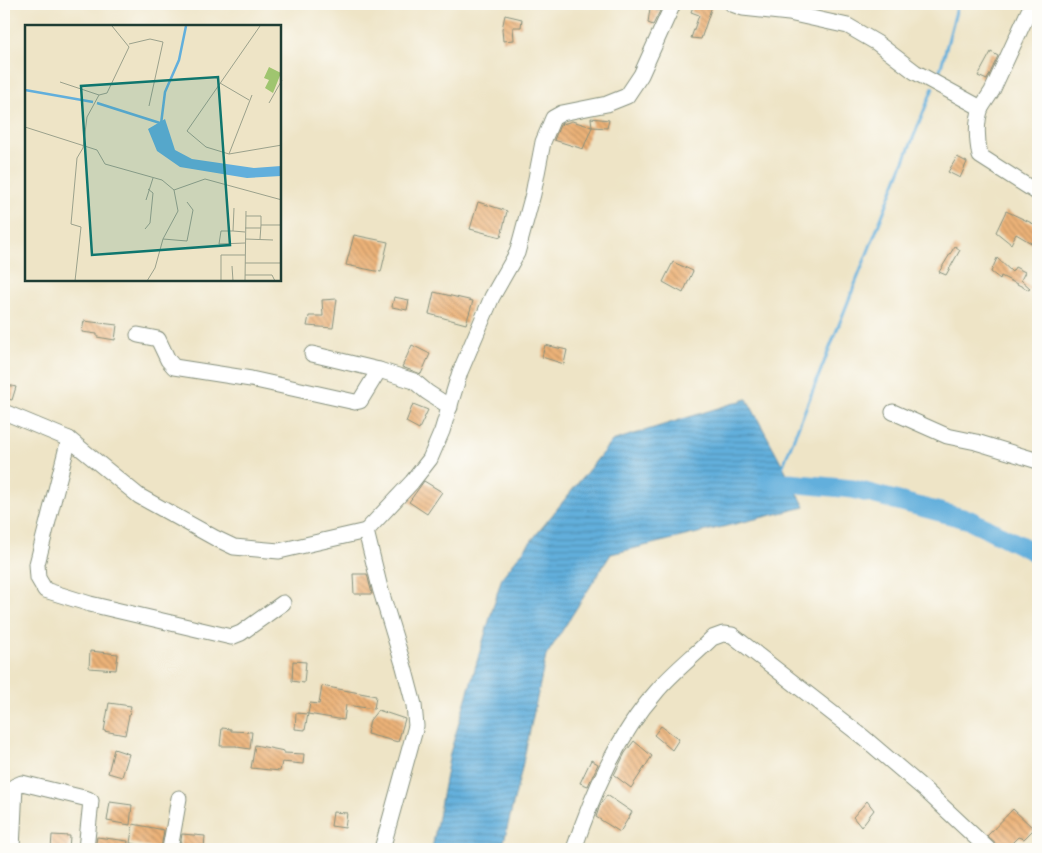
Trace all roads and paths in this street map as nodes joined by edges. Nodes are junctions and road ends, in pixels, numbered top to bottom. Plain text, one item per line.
1 (673, 4) edge
2 (732, 4) edge
3 (1032, 4) edge
4 (981, 108) junction
5 (1038, 193) edge
6 (138, 335) dead end
7 (312, 354) dead end
8 (379, 370) junction
9 (450, 407) junction
10 (4, 412) edge
11 (892, 412) dead end
12 (69, 439) junction
13 (1038, 461) edge
14 (366, 531) junction
15 (283, 603) dead end
16 (179, 798) dead end
17 (12, 849) edge
18 (86, 849) edge
19 (170, 849) edge
20 (382, 849) edge
21 (574, 849) edge
22 (988, 849) edge

1 - 9 street
2 - 4 street
3 - 4 street
4 - 5 street
6 - 8 street
7 - 8 street
8 - 9 street
9 - 14 street
10 - 12 street
11 - 13 street
12 - 14 street
12 - 15 street
14 - 20 street
16 - 19 street
17 - 18 street
21 - 22 street

